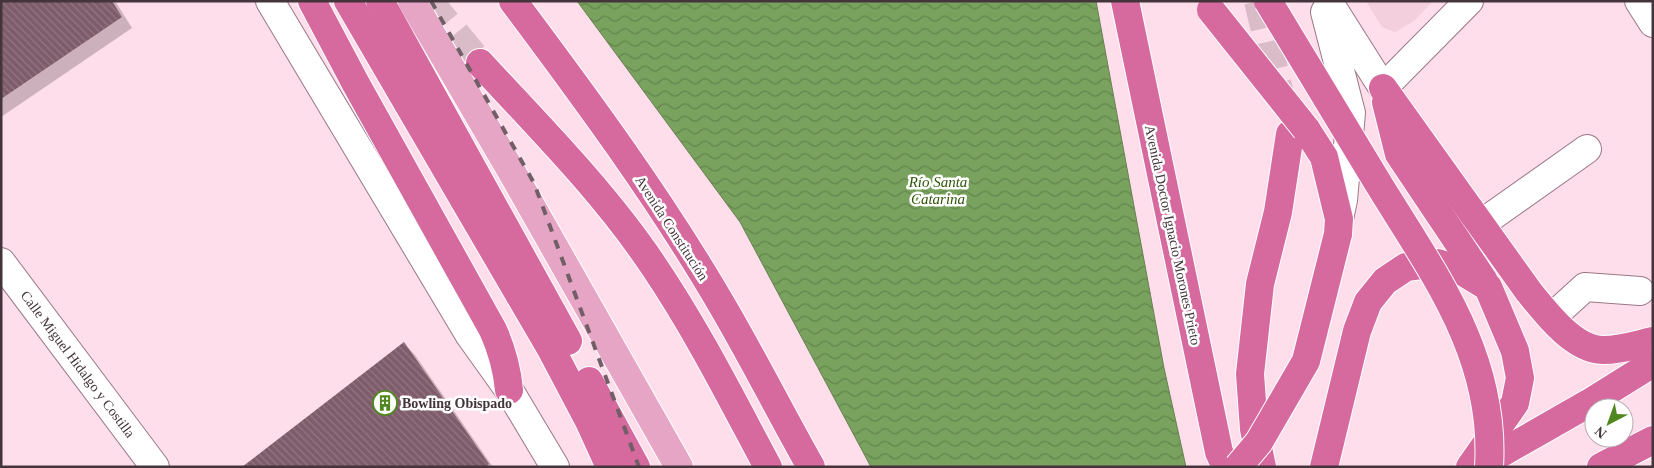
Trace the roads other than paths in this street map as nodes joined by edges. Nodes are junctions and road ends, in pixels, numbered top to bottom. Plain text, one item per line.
1 (270, 1) edge
2 (312, 1) edge
3 (348, 1) edge
4 (380, 1) edge
5 (412, 1) edge
6 (513, 1) edge
7 (1125, 1) edge
8 (1268, 1) edge
9 (1322, 1) edge
10 (1328, 1) edge
11 (1469, 1) edge
12 (1639, 1) edge
13 (1208, 6) edge
14 (1653, 23) edge
15 (480, 63) tunnel mouth
16 (1383, 88) junction
17 (1298, 132) junction
18 (1587, 148) dead end
19 (1481, 224) junction
20 (1339, 227) junction
21 (1, 262) edge
22 (1488, 287) junction
23 (1640, 291) dead end
24 (1551, 318) junction
25 (699, 337) junction
26 (1653, 341) edge
27 (1653, 363) edge
28 (510, 390) junction
29 (787, 425) junction
30 (1653, 440) edge
31 (1653, 449) edge
32 (806, 462) edge
33 (154, 467) edge
34 (555, 467) edge
35 (610, 467) edge
36 (636, 467) edge
37 (678, 467) edge
38 (768, 467) edge
39 (1226, 467) edge
40 (1238, 467) edge
41 (1262, 467) edge
42 (1324, 467) edge
43 (1470, 467) edge
44 (1477, 467) edge
45 (1489, 467) edge
46 (1600, 467) edge
47 (1644, 467) edge

1 - 28 street
2 - 28 highway
3 - 35 highway
4 - 36 highway
5 - 37 main road
6 - 29 highway, Avenida Constitución
7 - 39 highway, Avenida Doctor Ignacio Morones Prieto
8 - 45 highway, bridge
9 - 20 street
10 - 16 street
11 - 16 street
12 - 14 street
13 - 17 highway, bridge
15 - 25 highway
16 - 19 highway
16 - 22 highway
17 - 20 highway
17 - 41 highway
18 - 19 street
19 - 24 highway
20 - 40 highway, bridge
21 - 33 street, Calle Miguel Hidalgo y Costilla
22 - 42 highway
22 - 43 highway
23 - 24 street
24 - 26 highway
25 - 29 highway
25 - 38 highway
27 - 44 highway
28 - 34 street
29 - 32 highway, Avenida Constitución
30 - 46 highway
31 - 47 highway

